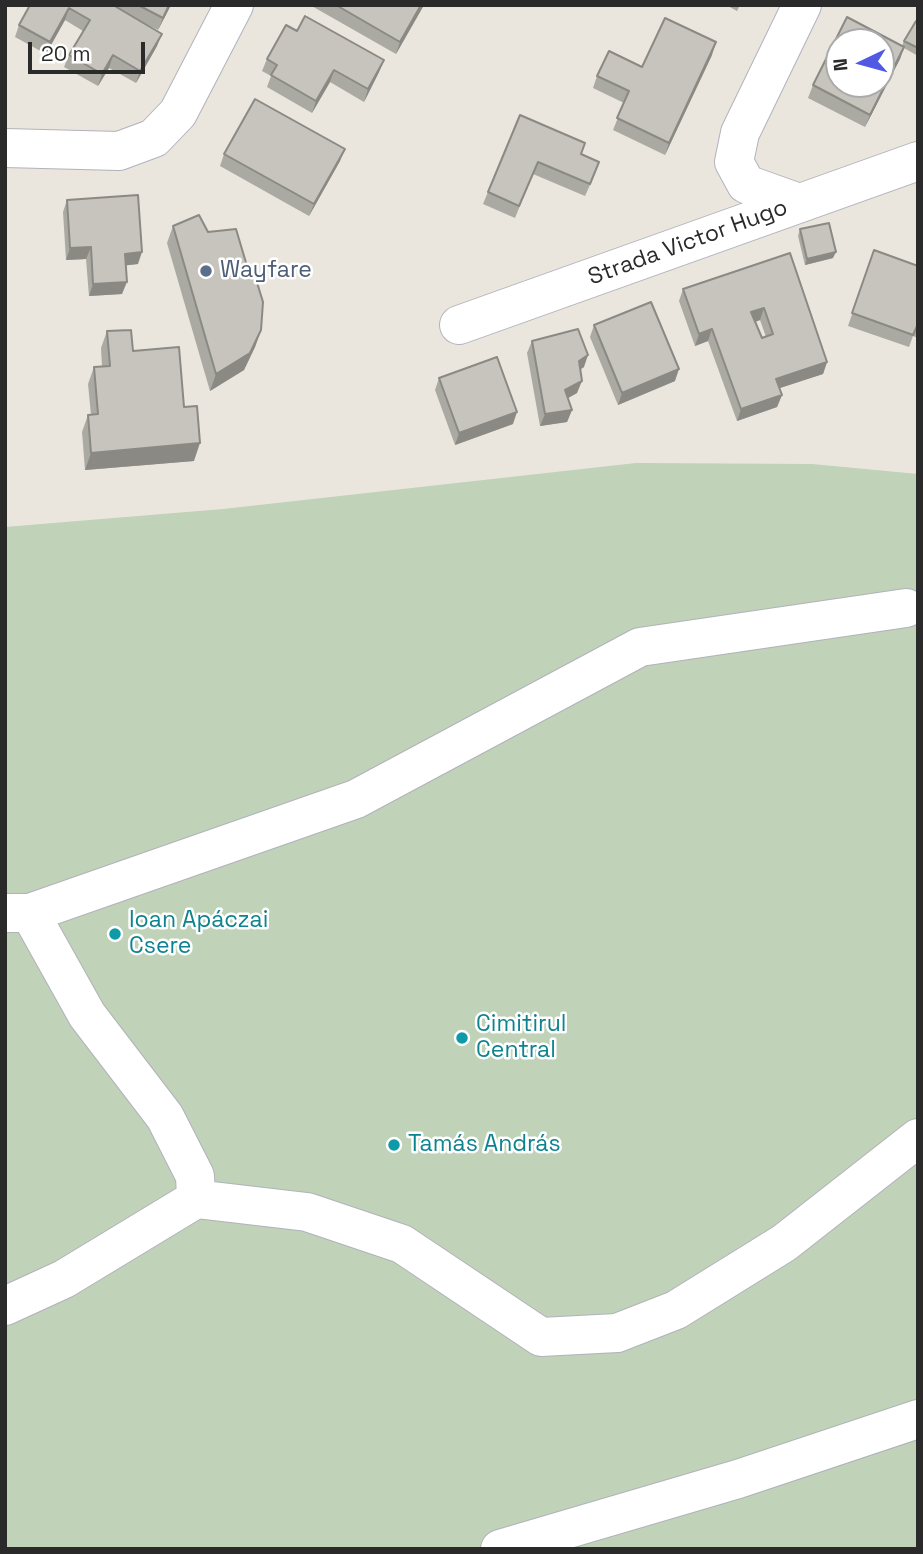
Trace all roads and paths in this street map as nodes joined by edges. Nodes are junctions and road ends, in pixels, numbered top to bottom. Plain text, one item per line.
1 (234, 5) edge
2 (802, 5) edge
3 (5, 148) edge
4 (918, 161) edge
5 (799, 203) junction
6 (459, 325) dead end
7 (906, 608) dead end
8 (18, 913) edge
9 (918, 1138) edge
10 (196, 1199) junction
11 (5, 1306) edge
12 (918, 1419) edge
13 (500, 1549) edge

1 - 3 street
2 - 5 street
4 - 5 street, Strada Victor Hugo
5 - 6 street, Strada Victor Hugo
7 - 8 street
8 - 10 street
9 - 10 street
10 - 11 street
12 - 13 street

